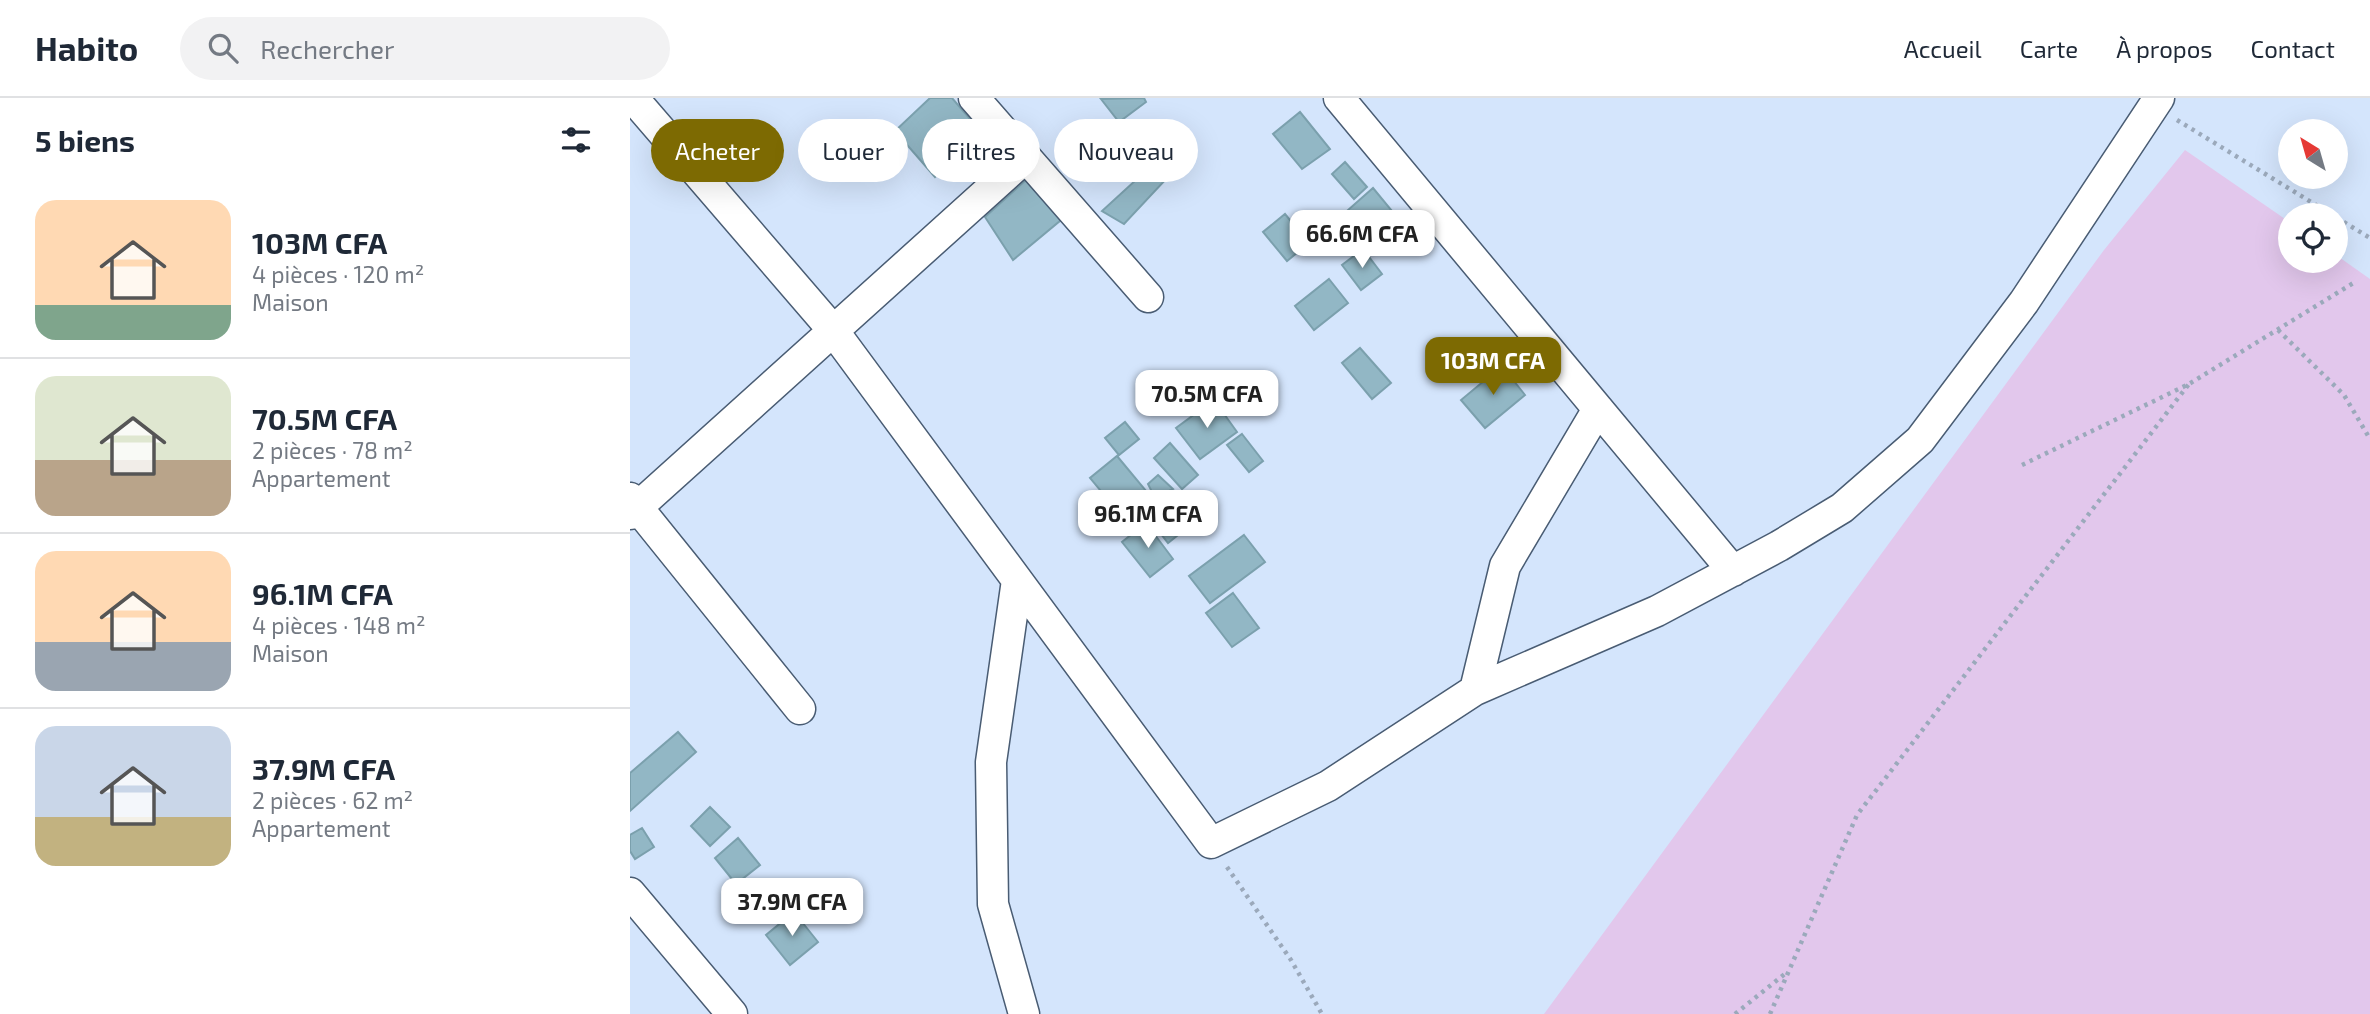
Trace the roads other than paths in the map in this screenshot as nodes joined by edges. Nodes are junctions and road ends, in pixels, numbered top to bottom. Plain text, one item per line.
1 (633, 98) edge
2 (974, 98) edge
3 (1339, 98) edge
4 (2156, 102) edge
5 (993, 119) edge
6 (1040, 173) edge
7 (998, 182) edge
8 (1148, 297) dead end
9 (832, 329) junction
10 (1598, 409) junction
11 (633, 507) edge
12 (1733, 571) junction
13 (1017, 580) junction
14 (1475, 690) junction
15 (800, 709) dead end
16 (630, 893) edge
17 (732, 1014) edge
18 (1024, 1014) edge

1 - 9 street
2 - 5 street
3 - 10 street
4 - 12 street
6 - 8 street
7 - 9 street
9 - 11 street
9 - 13 street
10 - 12 street
10 - 14 street
11 - 15 street
12 - 14 street
13 - 14 street
13 - 18 street
16 - 17 street

